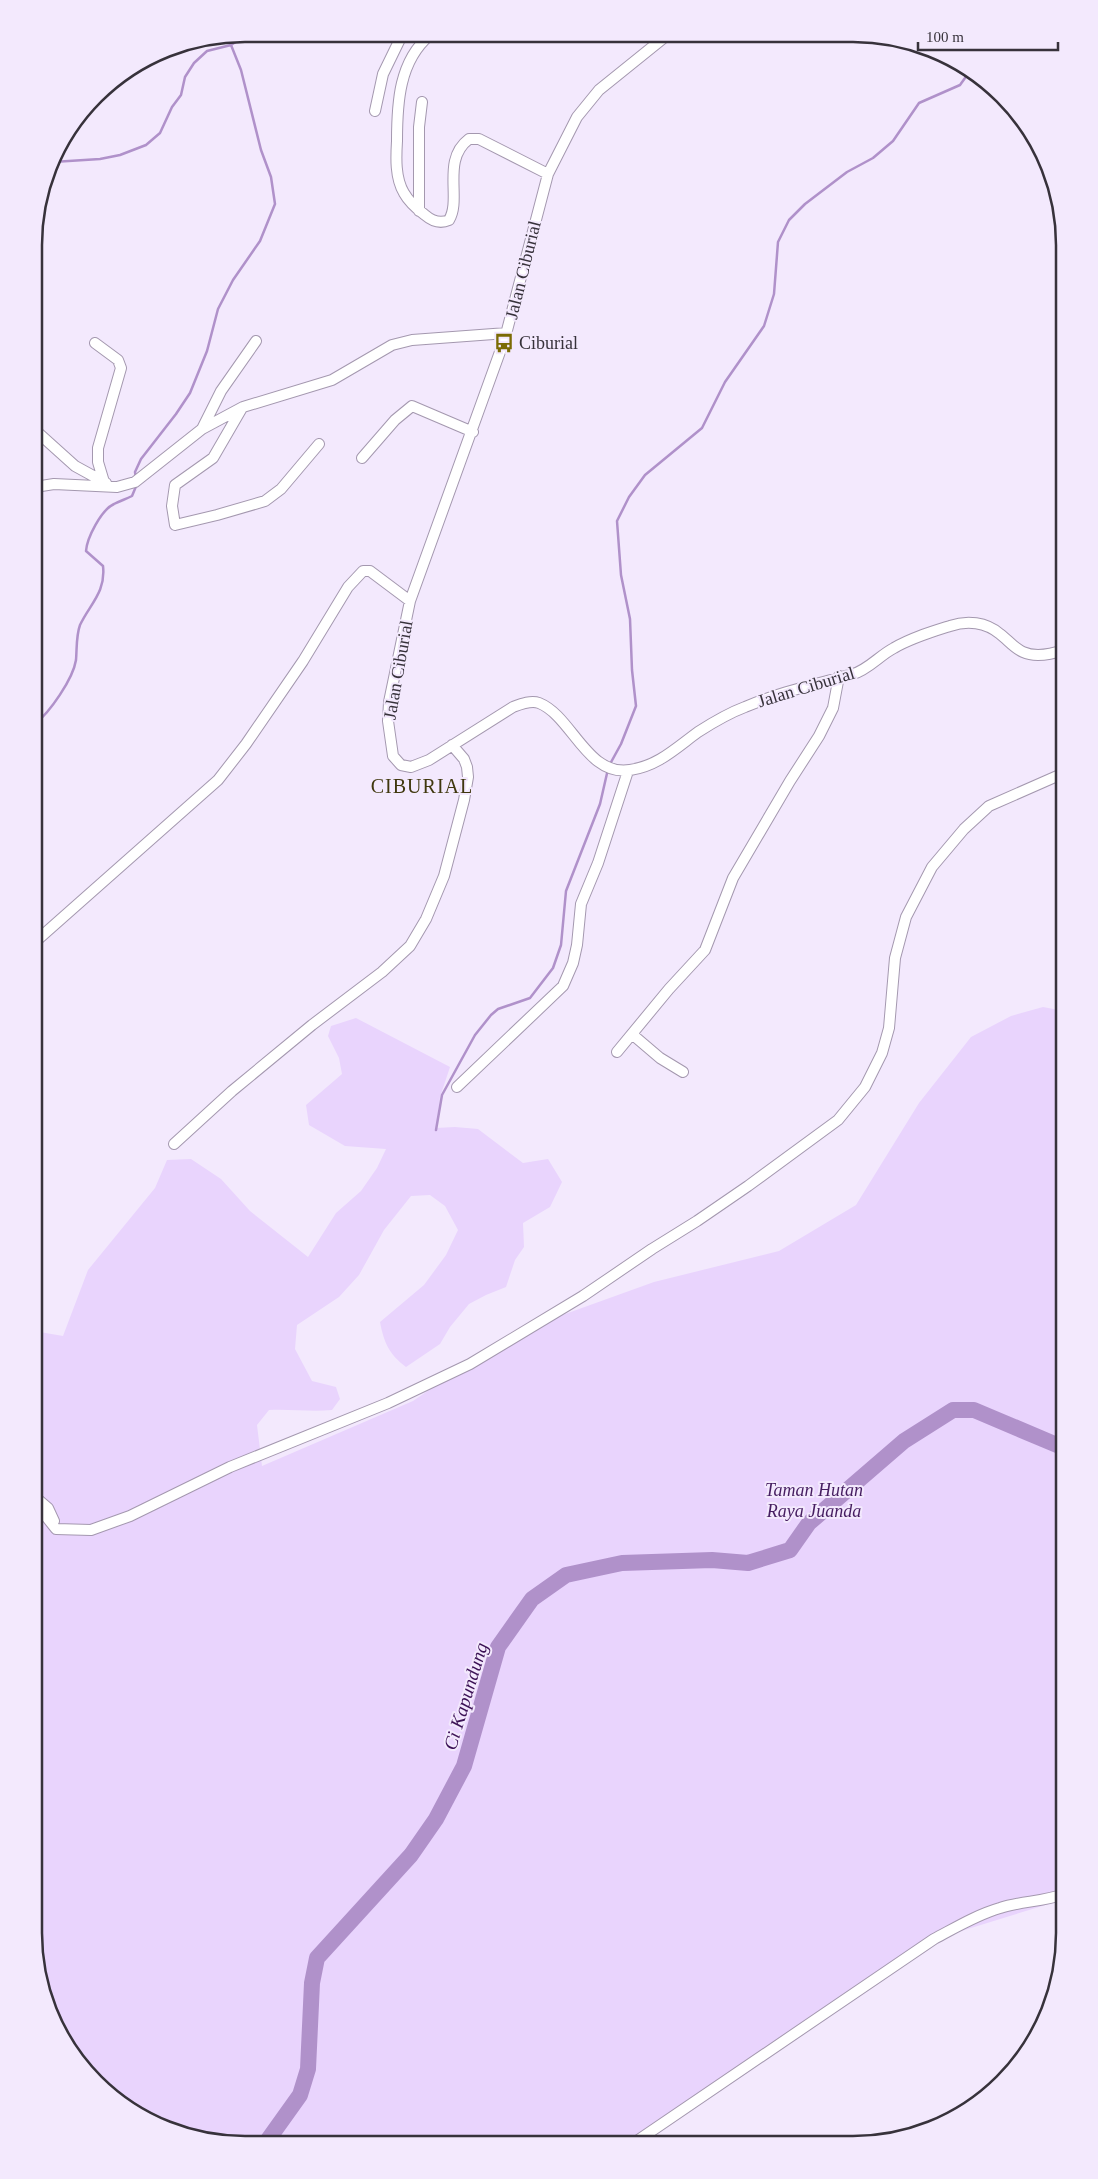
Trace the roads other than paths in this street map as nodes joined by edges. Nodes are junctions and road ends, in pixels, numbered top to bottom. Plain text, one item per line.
1 (399, 42) edge
2 (423, 42) edge
3 (659, 42) edge
4 (422, 102) dead end
5 (375, 111) dead end
6 (548, 174) junction
7 (419, 210) junction
8 (507, 333) junction
9 (256, 341) dead end
10 (96, 343) dead end
11 (243, 408) junction
12 (202, 429) junction
13 (473, 432) junction
14 (42, 436) edge
15 (319, 444) dead end
16 (362, 458) dead end
17 (104, 482) junction
18 (42, 486) edge
19 (117, 487) junction
20 (410, 601) junction
21 (1056, 652) edge
22 (839, 676) junction
23 (452, 745) junction
24 (628, 771) junction
25 (1056, 777) edge
26 (42, 936) edge
27 (633, 1035) junction
28 (617, 1052) dead end
29 (682, 1072) dead end
30 (457, 1087) dead end
31 (174, 1144) dead end
32 (42, 1506) edge
33 (1056, 1896) edge
34 (642, 2136) edge

1 - 5 street
2 - 7 street
3 - 6 street, Jalan Ciburial
4 - 7 street
6 - 7 street
6 - 8 street, Jalan Ciburial
8 - 11 street
8 - 13 street, Jalan Ciburial
9 - 12 street
10 - 17 street
11 - 12 street
11 - 15 street
12 - 19 street
13 - 16 street
13 - 20 street, Jalan Ciburial
14 - 17 street
17 - 19 street
18 - 19 street
20 - 23 street, Jalan Ciburial
20 - 26 street
21 - 22 street, Jalan Ciburial
22 - 24 street, Jalan Ciburial
22 - 27 street
23 - 24 street, Jalan Ciburial
23 - 31 street
24 - 30 street
25 - 32 street
27 - 28 street
27 - 29 street
33 - 34 street

